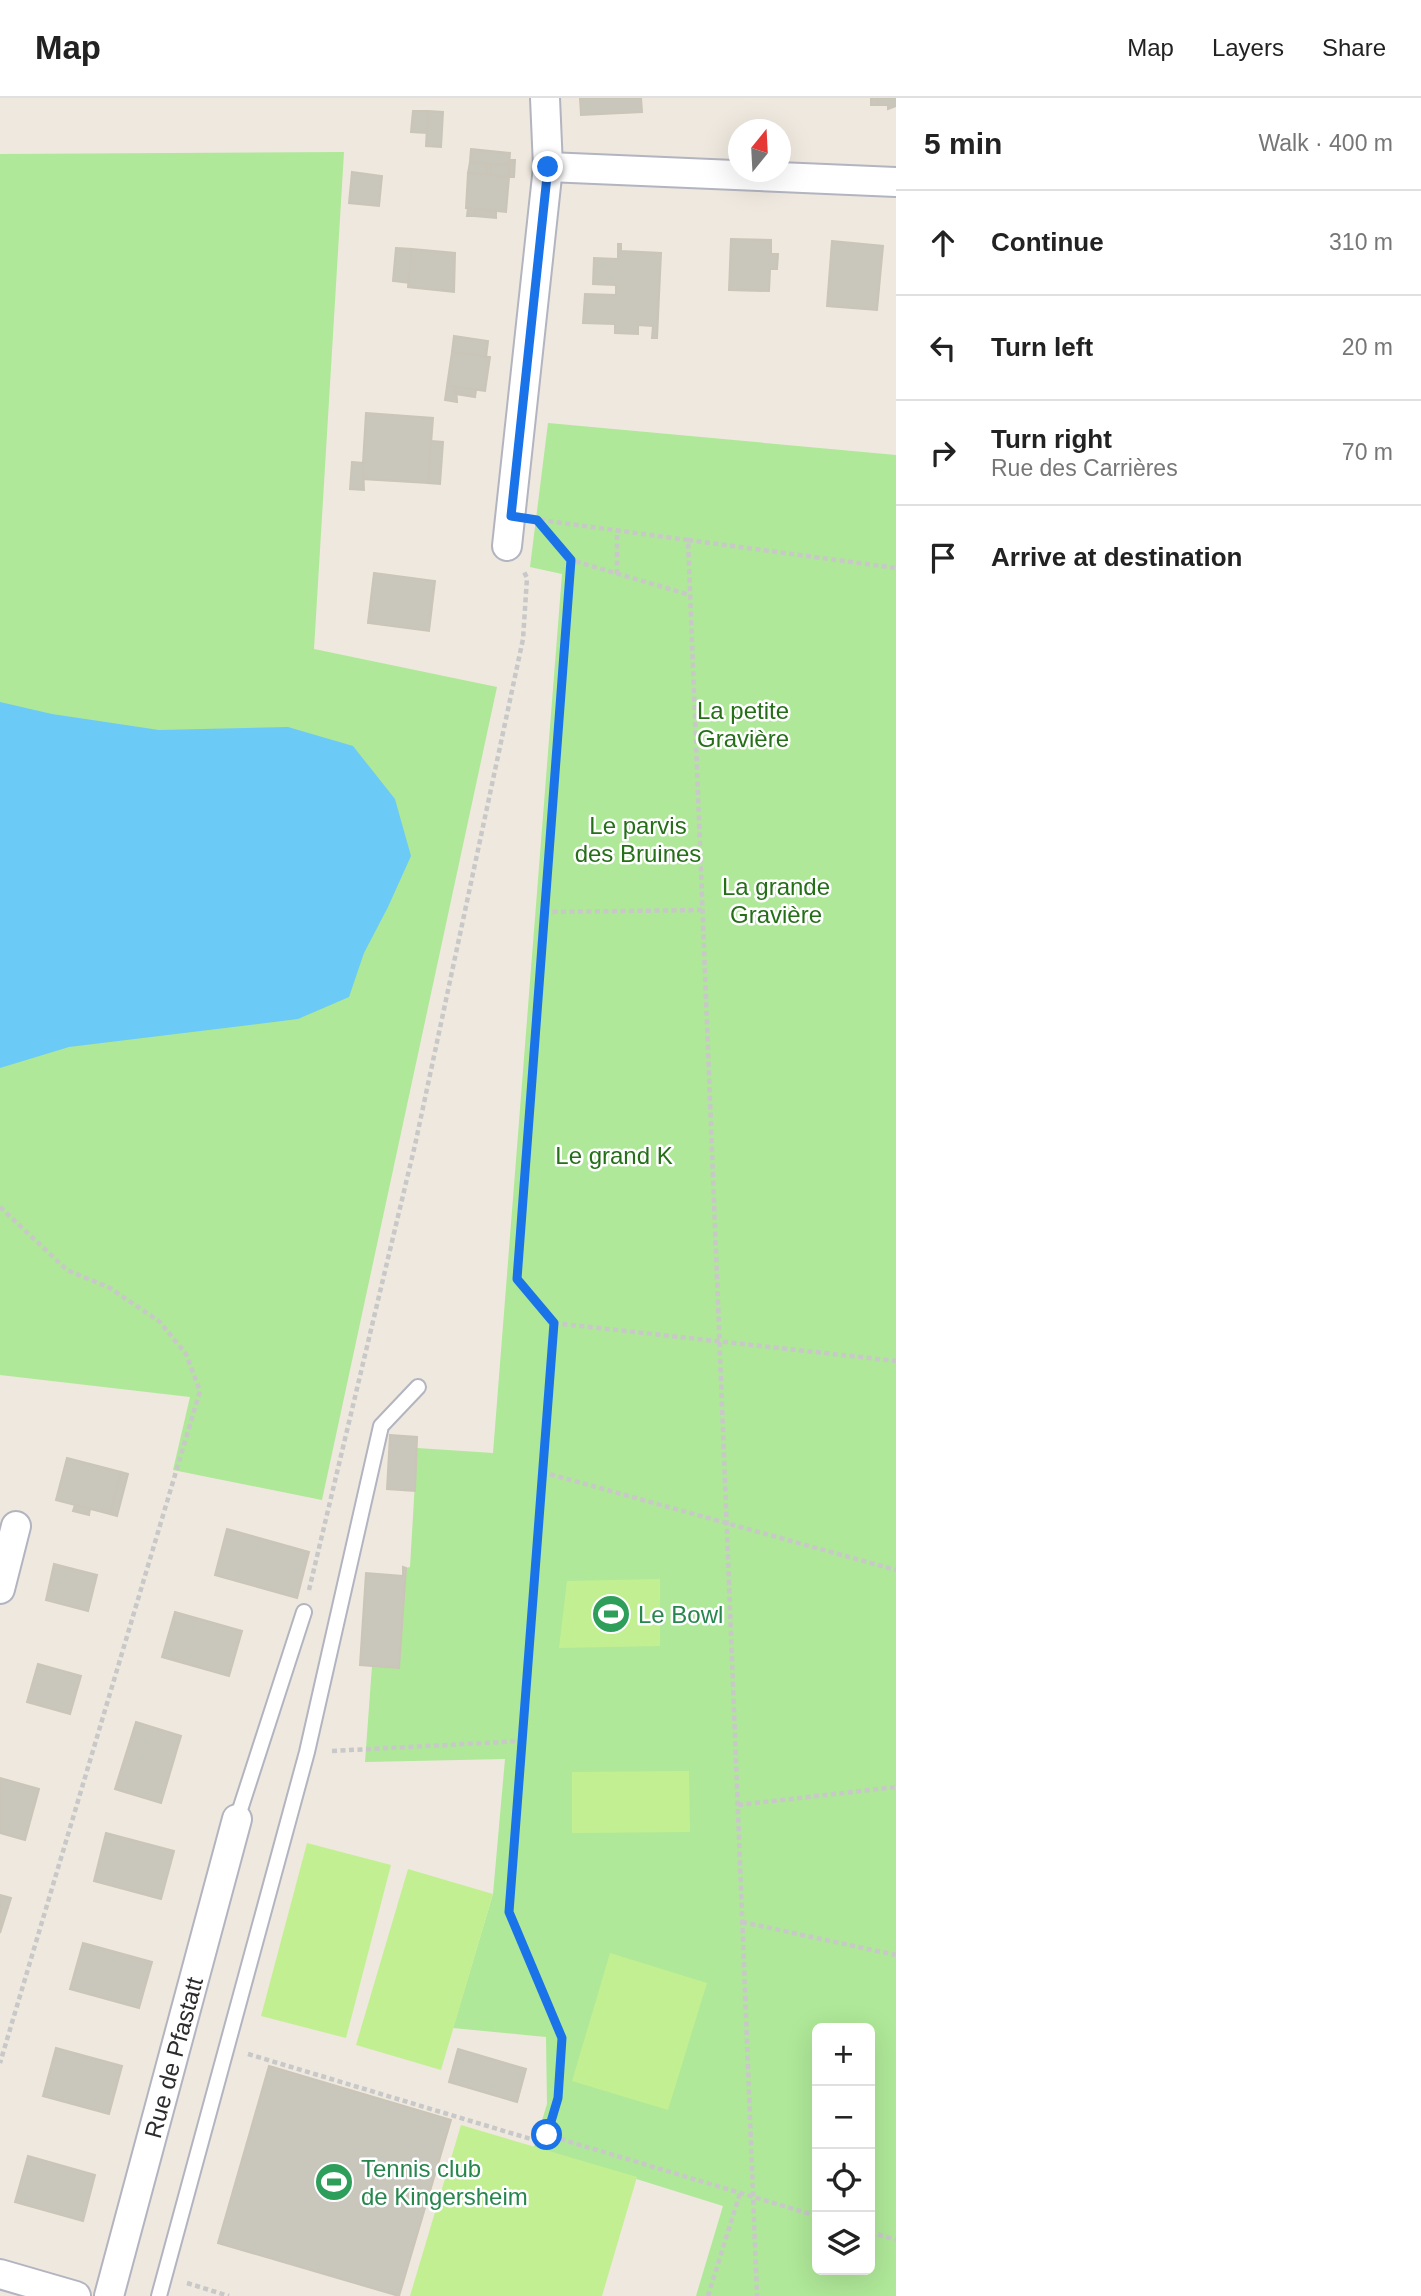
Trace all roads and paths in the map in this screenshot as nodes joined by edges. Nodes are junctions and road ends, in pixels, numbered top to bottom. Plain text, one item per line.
1 (545, 98) edge
2 (548, 167) junction
3 (896, 183) edge
4 (617, 531) junction
5 (688, 540) junction
6 (507, 546) joint
7 (571, 560) junction
8 (896, 568) edge
9 (617, 574) junction
10 (690, 595) junction
11 (702, 910) junction
12 (544, 912) junction
13 (0, 1208) edge
14 (554, 1323) junction
15 (719, 1341) junction
16 (896, 1361) edge
17 (418, 1387) dead end
18 (542, 1472) junction
19 (726, 1523) junction
20 (16, 1526) dead end
21 (896, 1570) edge
22 (0, 1589) edge
23 (304, 1612) joint
24 (522, 1741) junction
25 (307, 1752) junction
26 (896, 1787) edge
27 (738, 1805) junction
28 (237, 1818) joint
29 (742, 1922) junction
30 (896, 1955) edge
31 (227, 2048) junction
32 (0, 2063) edge
33 (547, 2135) junction
34 (740, 2193) junction
35 (753, 2197) junction
36 (812, 2215) edge
37 (875, 2233) edge
38 (896, 2239) edge
39 (0, 2274) edge
40 (76, 2296) edge
41 (109, 2296) edge
42 (159, 2296) edge
43 (708, 2296) edge
44 (757, 2296) edge

1 - 2 street
2 - 3 street
2 - 6 street
4 - 5 path
4 - 7 path
4 - 9 path
5 - 8 path
5 - 10 path
6 - 23 path
7 - 9 path
7 - 12 path
9 - 10 path
10 - 11 path
11 - 12 path
11 - 15 path
12 - 14 path
13 - 32 path
14 - 15 path
14 - 18 path
15 - 16 path
15 - 19 path
17 - 25 lane
18 - 19 path
18 - 24 path
19 - 21 path
19 - 27 path
20 - 22 street
23 - 28 lane
24 - 25 path
24 - 33 path
25 - 31 lane
26 - 27 path
27 - 29 path
28 - 41 street, Rue de Pfastatt
29 - 30 path
29 - 35 path
31 - 33 path
31 - 42 lane
33 - 34 path
34 - 35 path
34 - 43 path
35 - 36 path
35 - 44 path
37 - 38 path
39 - 40 street

